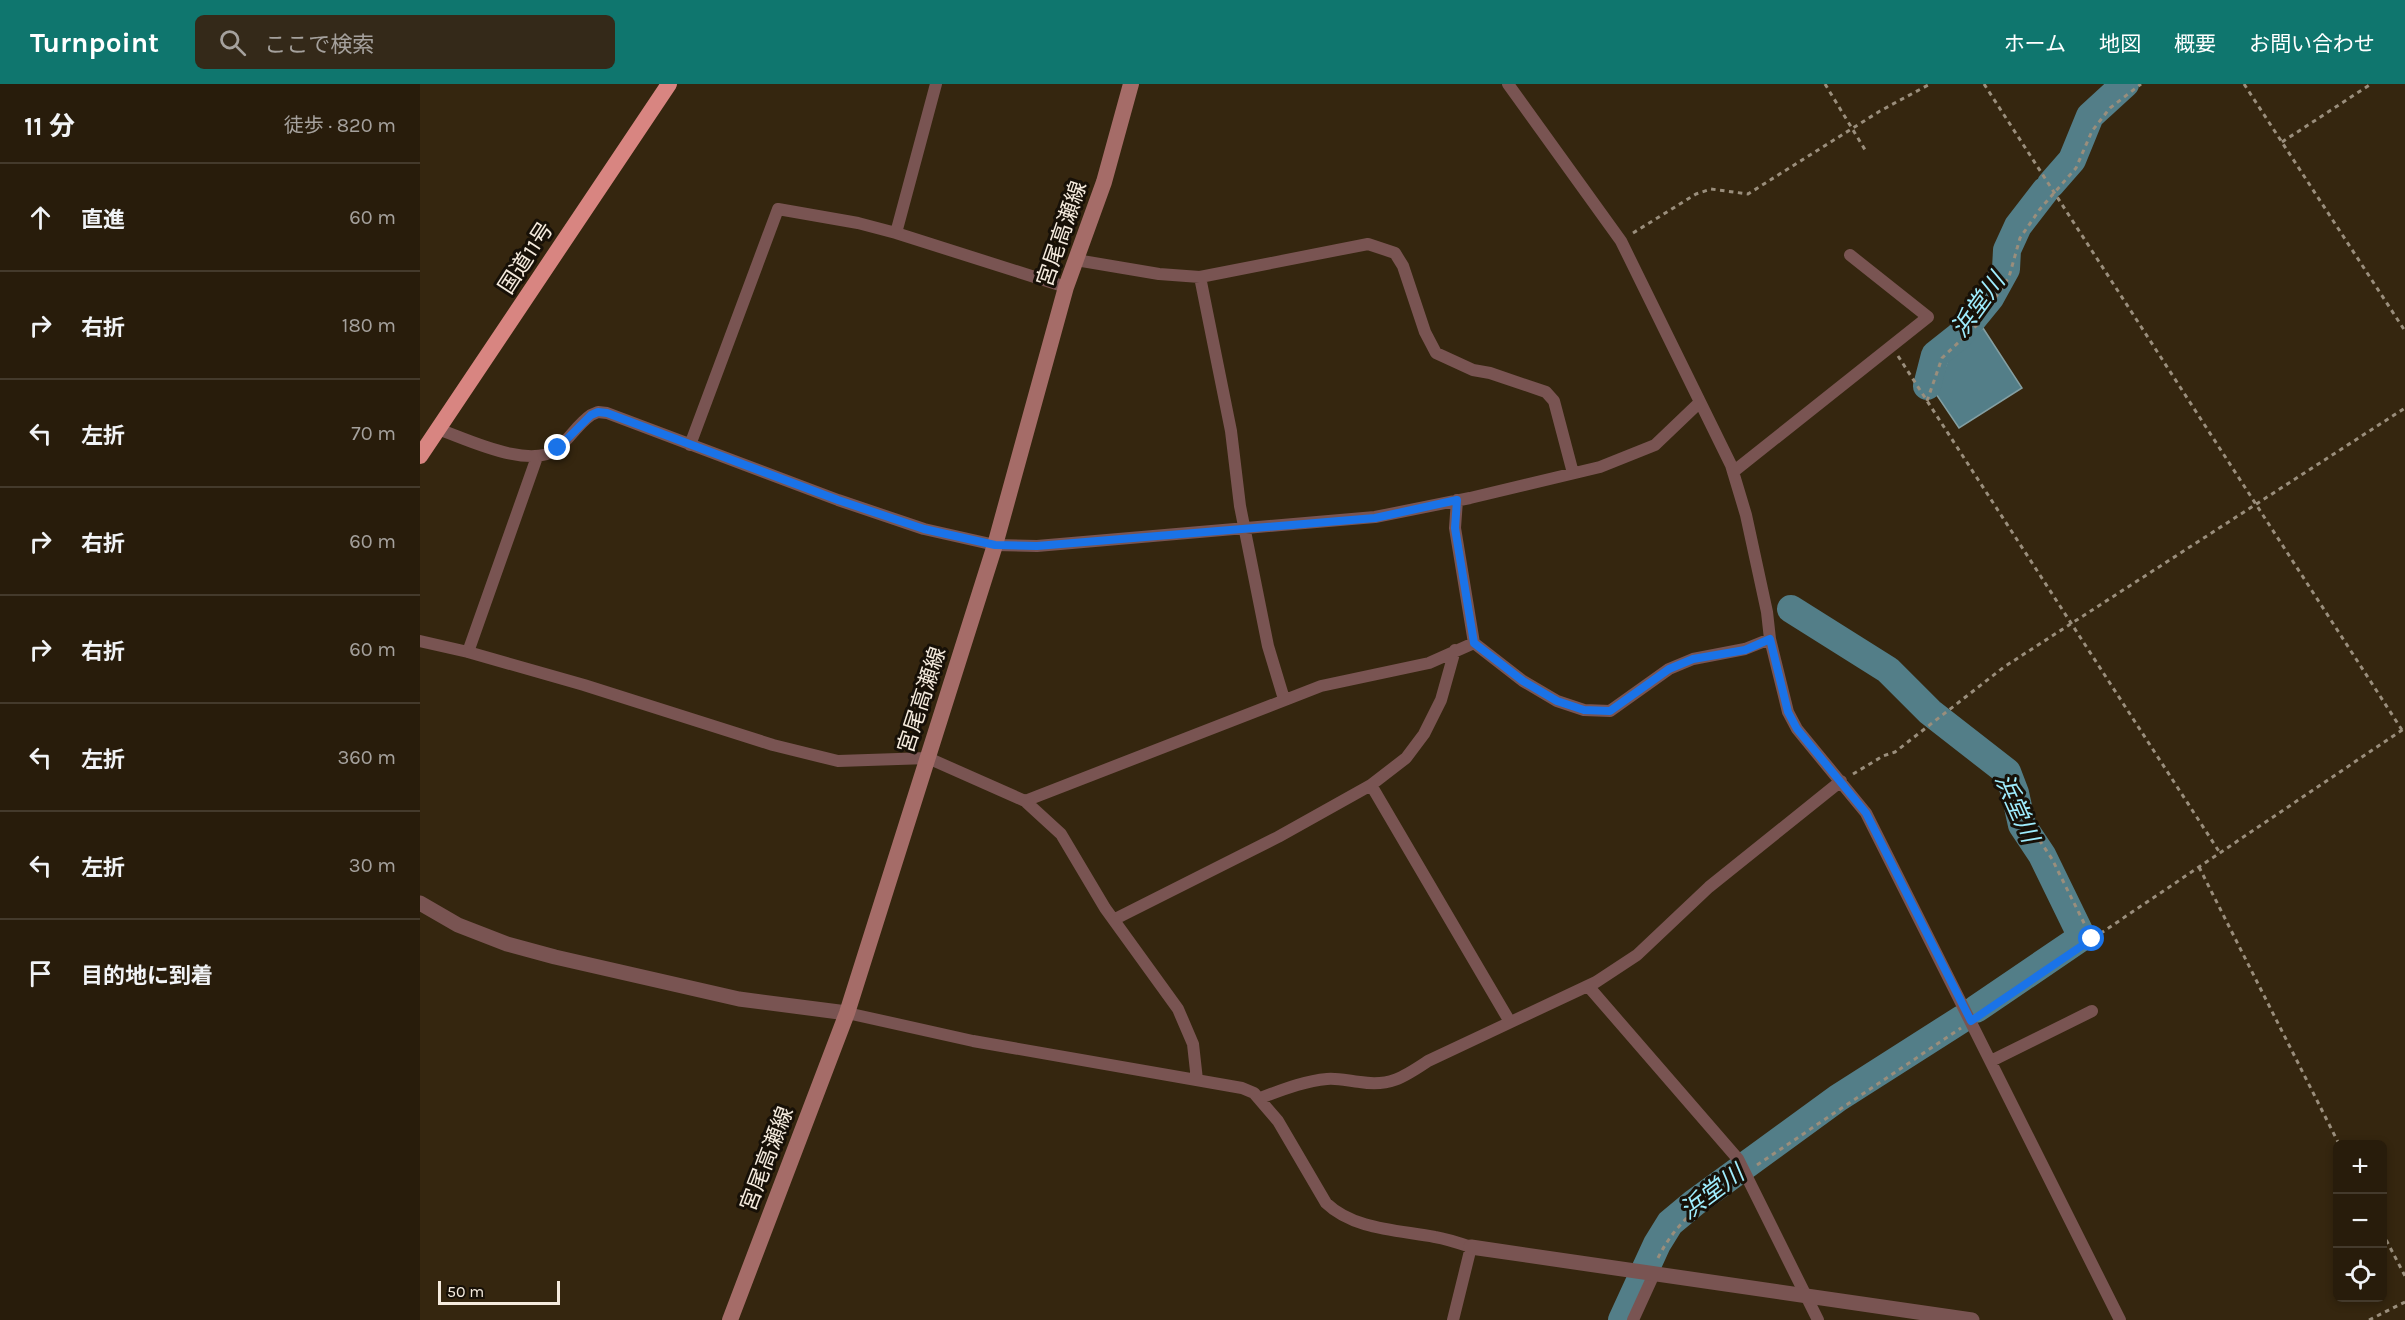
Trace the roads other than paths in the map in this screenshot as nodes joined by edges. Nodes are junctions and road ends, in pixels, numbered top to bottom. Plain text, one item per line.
1 (669, 84) edge
2 (936, 84) edge
3 (1131, 84) edge
4 (1508, 84) edge
5 (896, 233) junction
6 (1850, 255) dead end
7 (1076, 260) junction
8 (1200, 277) junction
9 (1066, 287) junction
10 (1700, 402) junction
11 (438, 429) junction
12 (690, 445) junction
13 (420, 456) edge
14 (537, 457) junction
15 (1733, 472) junction
16 (1573, 473) junction
17 (1457, 500) junction
18 (1246, 530) junction
19 (995, 545) junction
20 (1770, 639) junction
21 (420, 642) edge
22 (1474, 643) junction
23 (1455, 650) junction
24 (468, 652) junction
25 (1284, 699) junction
26 (928, 758) junction
27 (1841, 781) junction
28 (1371, 785) junction
29 (1025, 801) junction
30 (420, 903) edge
31 (1115, 920) junction
32 (1588, 986) junction
33 (2092, 1011) dead end
34 (847, 1012) junction
35 (1510, 1022) junction
36 (1991, 1061) junction
37 (1197, 1080) junction
38 (1260, 1098) junction
39 (1471, 1247) junction
40 (1648, 1273) junction
41 (1805, 1295) junction
42 (730, 1320) edge
43 (1453, 1320) edge
44 (1633, 1320) edge
45 (1818, 1320) edge
46 (1972, 1320) edge
47 (2120, 1320) edge

1 - 11 highway, 国道11号
2 - 5 street
3 - 7 main road, 宮尾高瀬線
4 - 10 street
5 - 9 street
5 - 12 street
6 - 15 street
7 - 8 street
7 - 9 main road, 宮尾高瀬線
8 - 16 street
8 - 18 street
9 - 19 main road, 宮尾高瀬線
10 - 15 street
10 - 16 street
11 - 13 highway, 国道11号
11 - 14 street
12 - 14 street
12 - 19 street
14 - 24 street
15 - 20 street
16 - 17 street
17 - 18 street
17 - 22 street
18 - 19 street
18 - 25 street
19 - 26 main road, 宮尾高瀬線
20 - 22 street
20 - 27 street
21 - 24 street
22 - 23 street
23 - 25 street
23 - 28 street
24 - 26 street
25 - 29 street
26 - 29 street
26 - 34 main road, 宮尾高瀬線
27 - 32 street
27 - 36 street
28 - 31 street
28 - 35 street
29 - 31 street
30 - 34 street
31 - 37 street
32 - 35 street
32 - 41 street
33 - 36 street
34 - 37 street
34 - 42 main road, 宮尾高瀬線
35 - 38 street
36 - 47 street
37 - 38 street
38 - 39 street
39 - 40 street
39 - 43 street
40 - 41 street
40 - 44 street
41 - 45 street
41 - 46 street

